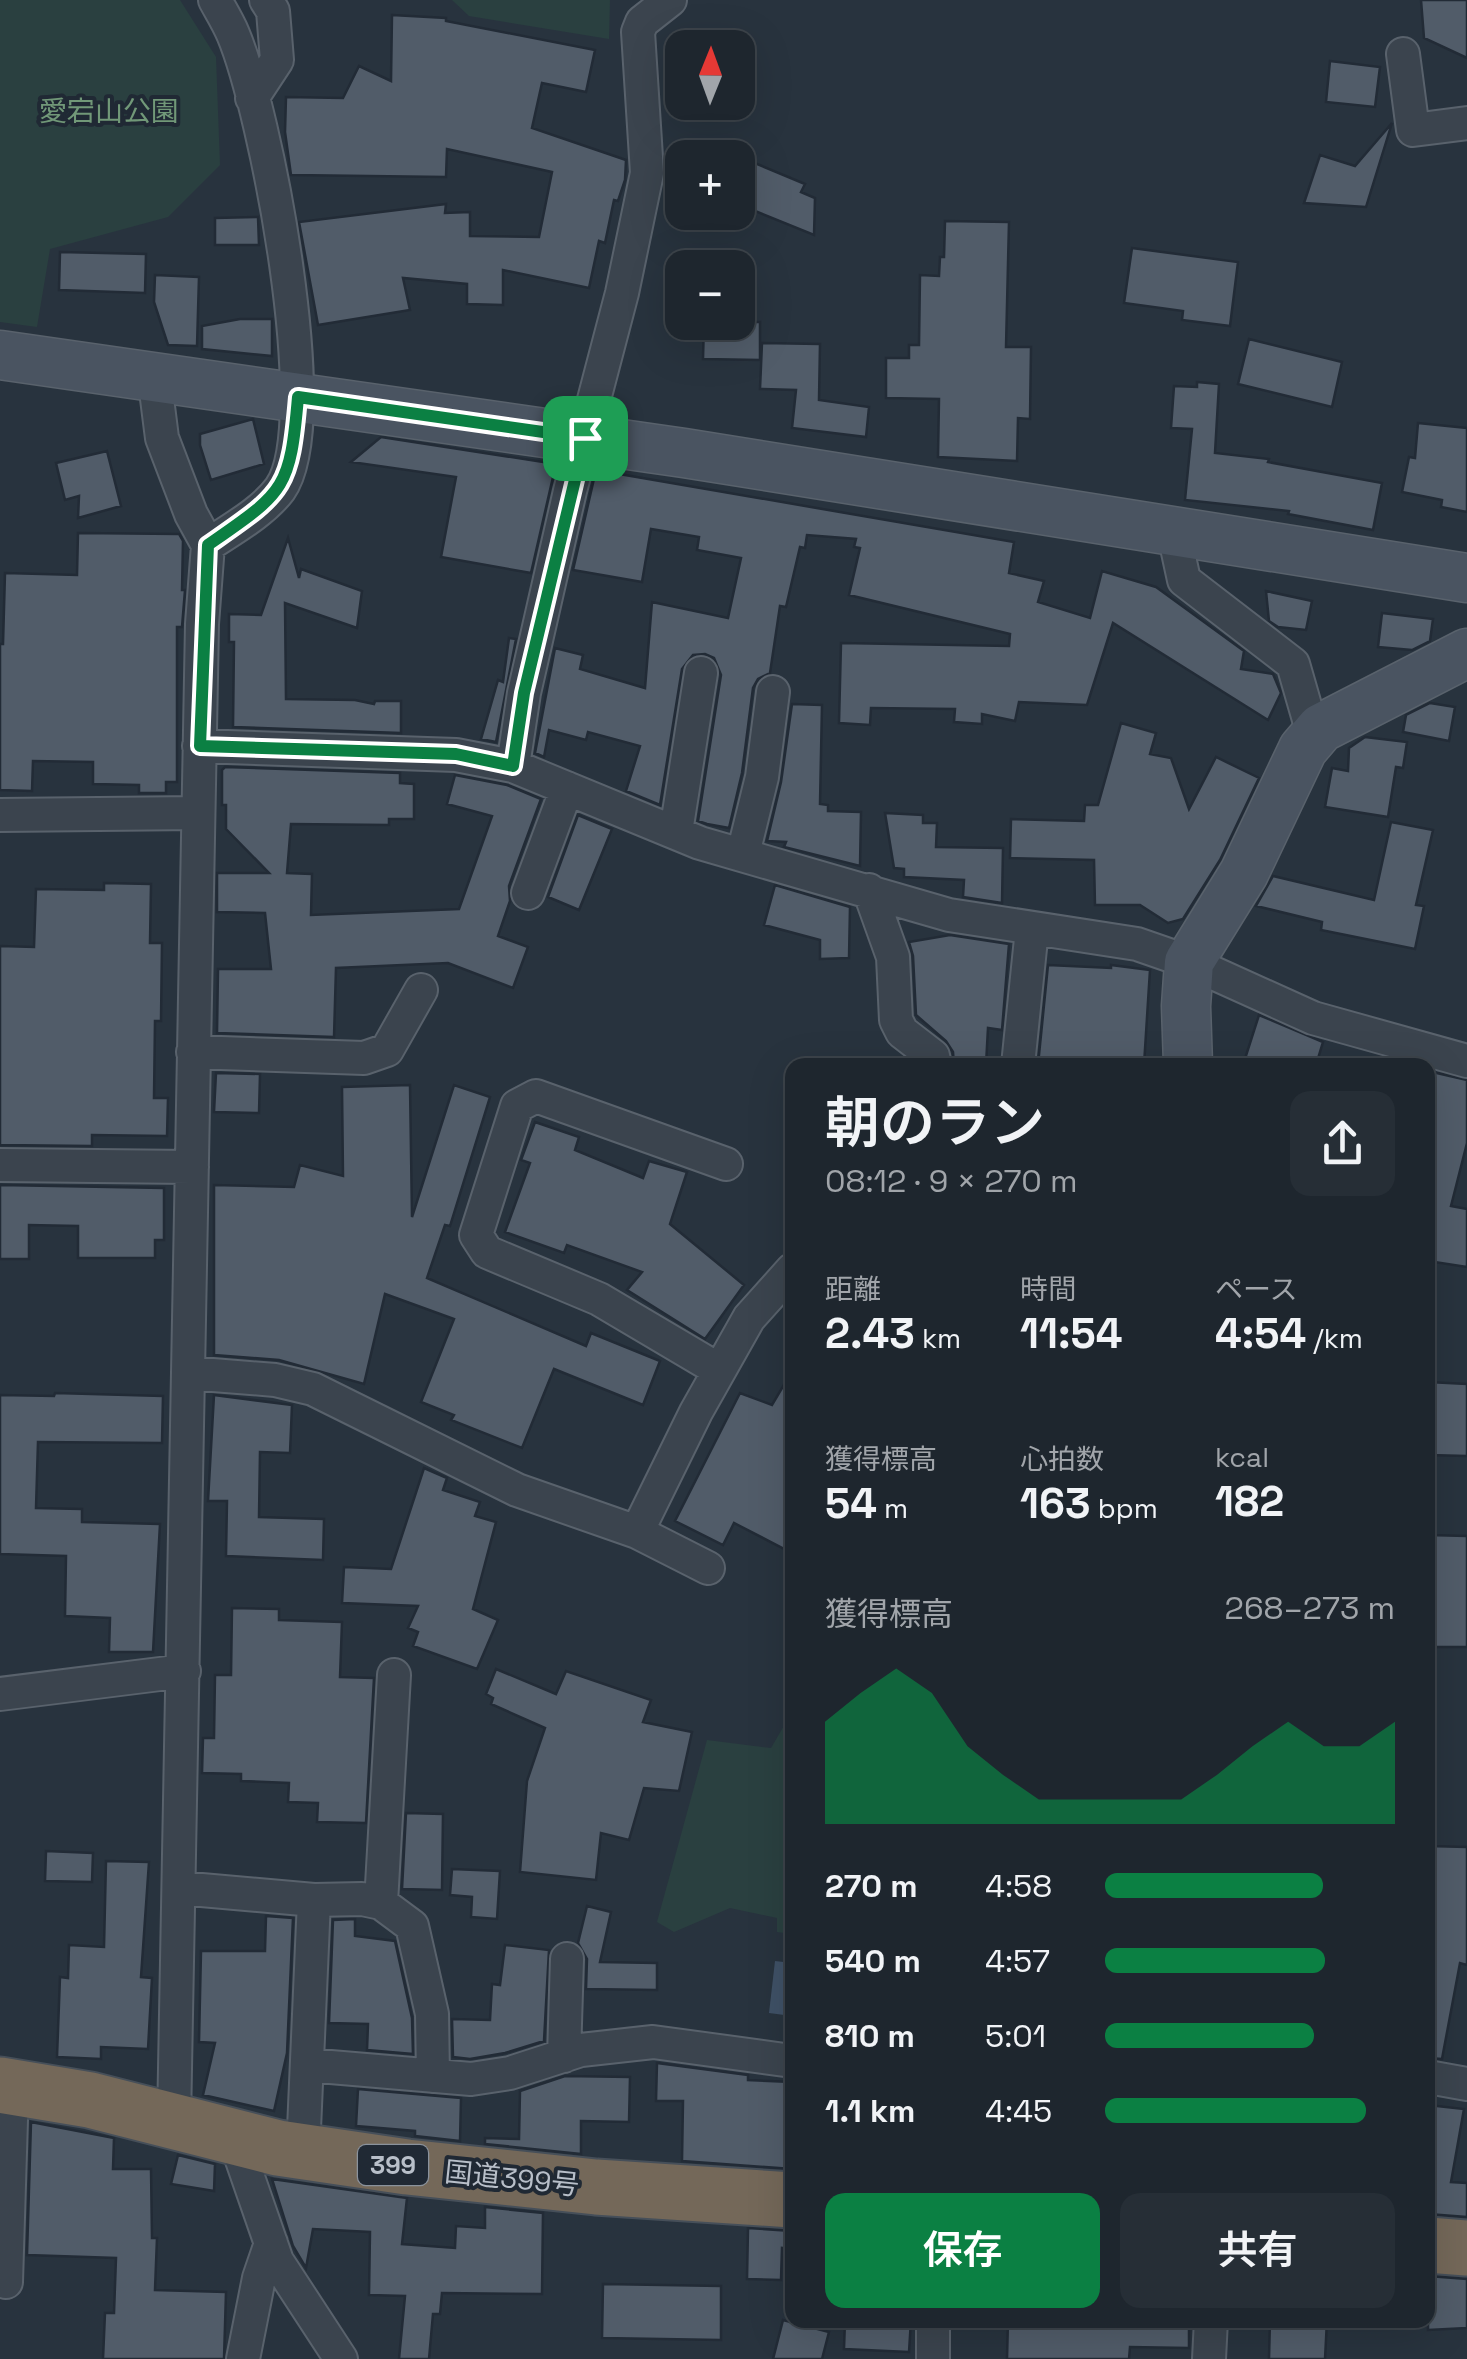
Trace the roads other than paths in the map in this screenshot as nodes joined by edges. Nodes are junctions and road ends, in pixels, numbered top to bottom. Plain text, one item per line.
1 (215, 0) edge
2 (266, 0) edge
3 (670, 0) edge
4 (1404, 54) dead end
5 (252, 98) junction
6 (1467, 123) edge
7 (0, 354) edge
8 (154, 375) junction
9 (298, 397) junction
10 (585, 438) junction
11 (1173, 529) junction
12 (208, 545) junction
13 (1467, 578) edge
14 (1467, 653) edge
15 (701, 672) dead end
16 (773, 692) dead end
17 (1314, 737) junction
18 (200, 746) junction
19 (513, 766) junction
20 (567, 788) junction
21 (198, 813) junction
22 (0, 814) edge
23 (676, 832) junction
24 (742, 854) junction
25 (869, 890) junction
26 (528, 893) dead end
27 (1032, 929) junction
28 (1189, 962) junction
29 (421, 990) dead end
30 (193, 1052) junction
31 (933, 1058) edge
32 (1019, 1058) edge
33 (1188, 1058) edge
34 (1467, 1061) edge
35 (726, 1164) dead end
36 (0, 1165) edge
37 (192, 1167) junction
38 (785, 1278) edge
39 (720, 1370) junction
40 (188, 1373) junction
41 (637, 1532) junction
42 (708, 1568) dead end
43 (184, 1671) junction
44 (394, 1675) dead end
45 (0, 1694) edge
46 (180, 1888) junction
47 (314, 1900) junction
48 (381, 1903) junction
49 (568, 1959) dead end
50 (564, 2056) junction
51 (785, 2059) edge
52 (307, 2065) junction
53 (433, 2076) junction
54 (1435, 2078) edge
55 (1467, 2084) edge
56 (6, 2086) edge
57 (174, 2122) junction
58 (234, 2138) junction
59 (303, 2152) junction
60 (785, 2200) edge
61 (271, 2243) junction
62 (1435, 2246) edge
63 (1467, 2248) edge
64 (6, 2282) dead end
65 (933, 2328) edge
66 (1211, 2328) edge
67 (243, 2359) edge
68 (341, 2359) edge
69 (933, 2359) edge
70 (1209, 2359) edge

1 - 5 street
2 - 5 street
3 - 10 street
4 - 6 street
5 - 9 street
7 - 8 street
8 - 9 street
8 - 12 street
9 - 10 street
9 - 12 street
10 - 11 street
10 - 19 street
11 - 13 street
11 - 17 street
12 - 18 street
14 - 17 street
15 - 23 street
16 - 24 street
17 - 28 street
18 - 19 street
18 - 21 street
19 - 20 street
20 - 23 street
20 - 26 street
21 - 22 street
21 - 30 street
23 - 24 street
24 - 25 street
25 - 27 street
25 - 31 street
27 - 28 street
27 - 32 street
28 - 33 street
28 - 34 street
29 - 30 street
30 - 37 street
35 - 39 street
36 - 37 street
37 - 40 street
38 - 39 street
39 - 41 street
40 - 41 street
40 - 43 street
41 - 42 street
43 - 45 street
43 - 46 street
44 - 48 street
46 - 47 street
46 - 57 street
47 - 48 street
47 - 52 street
48 - 53 street
49 - 50 street
50 - 51 street
50 - 53 street
52 - 53 street
52 - 59 street
54 - 55 street
56 - 57 highway, 国道399号 / 399
56 - 64 street
57 - 58 highway, 国道399号 / 399
58 - 59 highway, 国道399号 / 399
58 - 61 street
59 - 60 highway, 国道399号 / 399
61 - 67 street
61 - 68 street
62 - 63 highway
65 - 69 street
66 - 70 street

